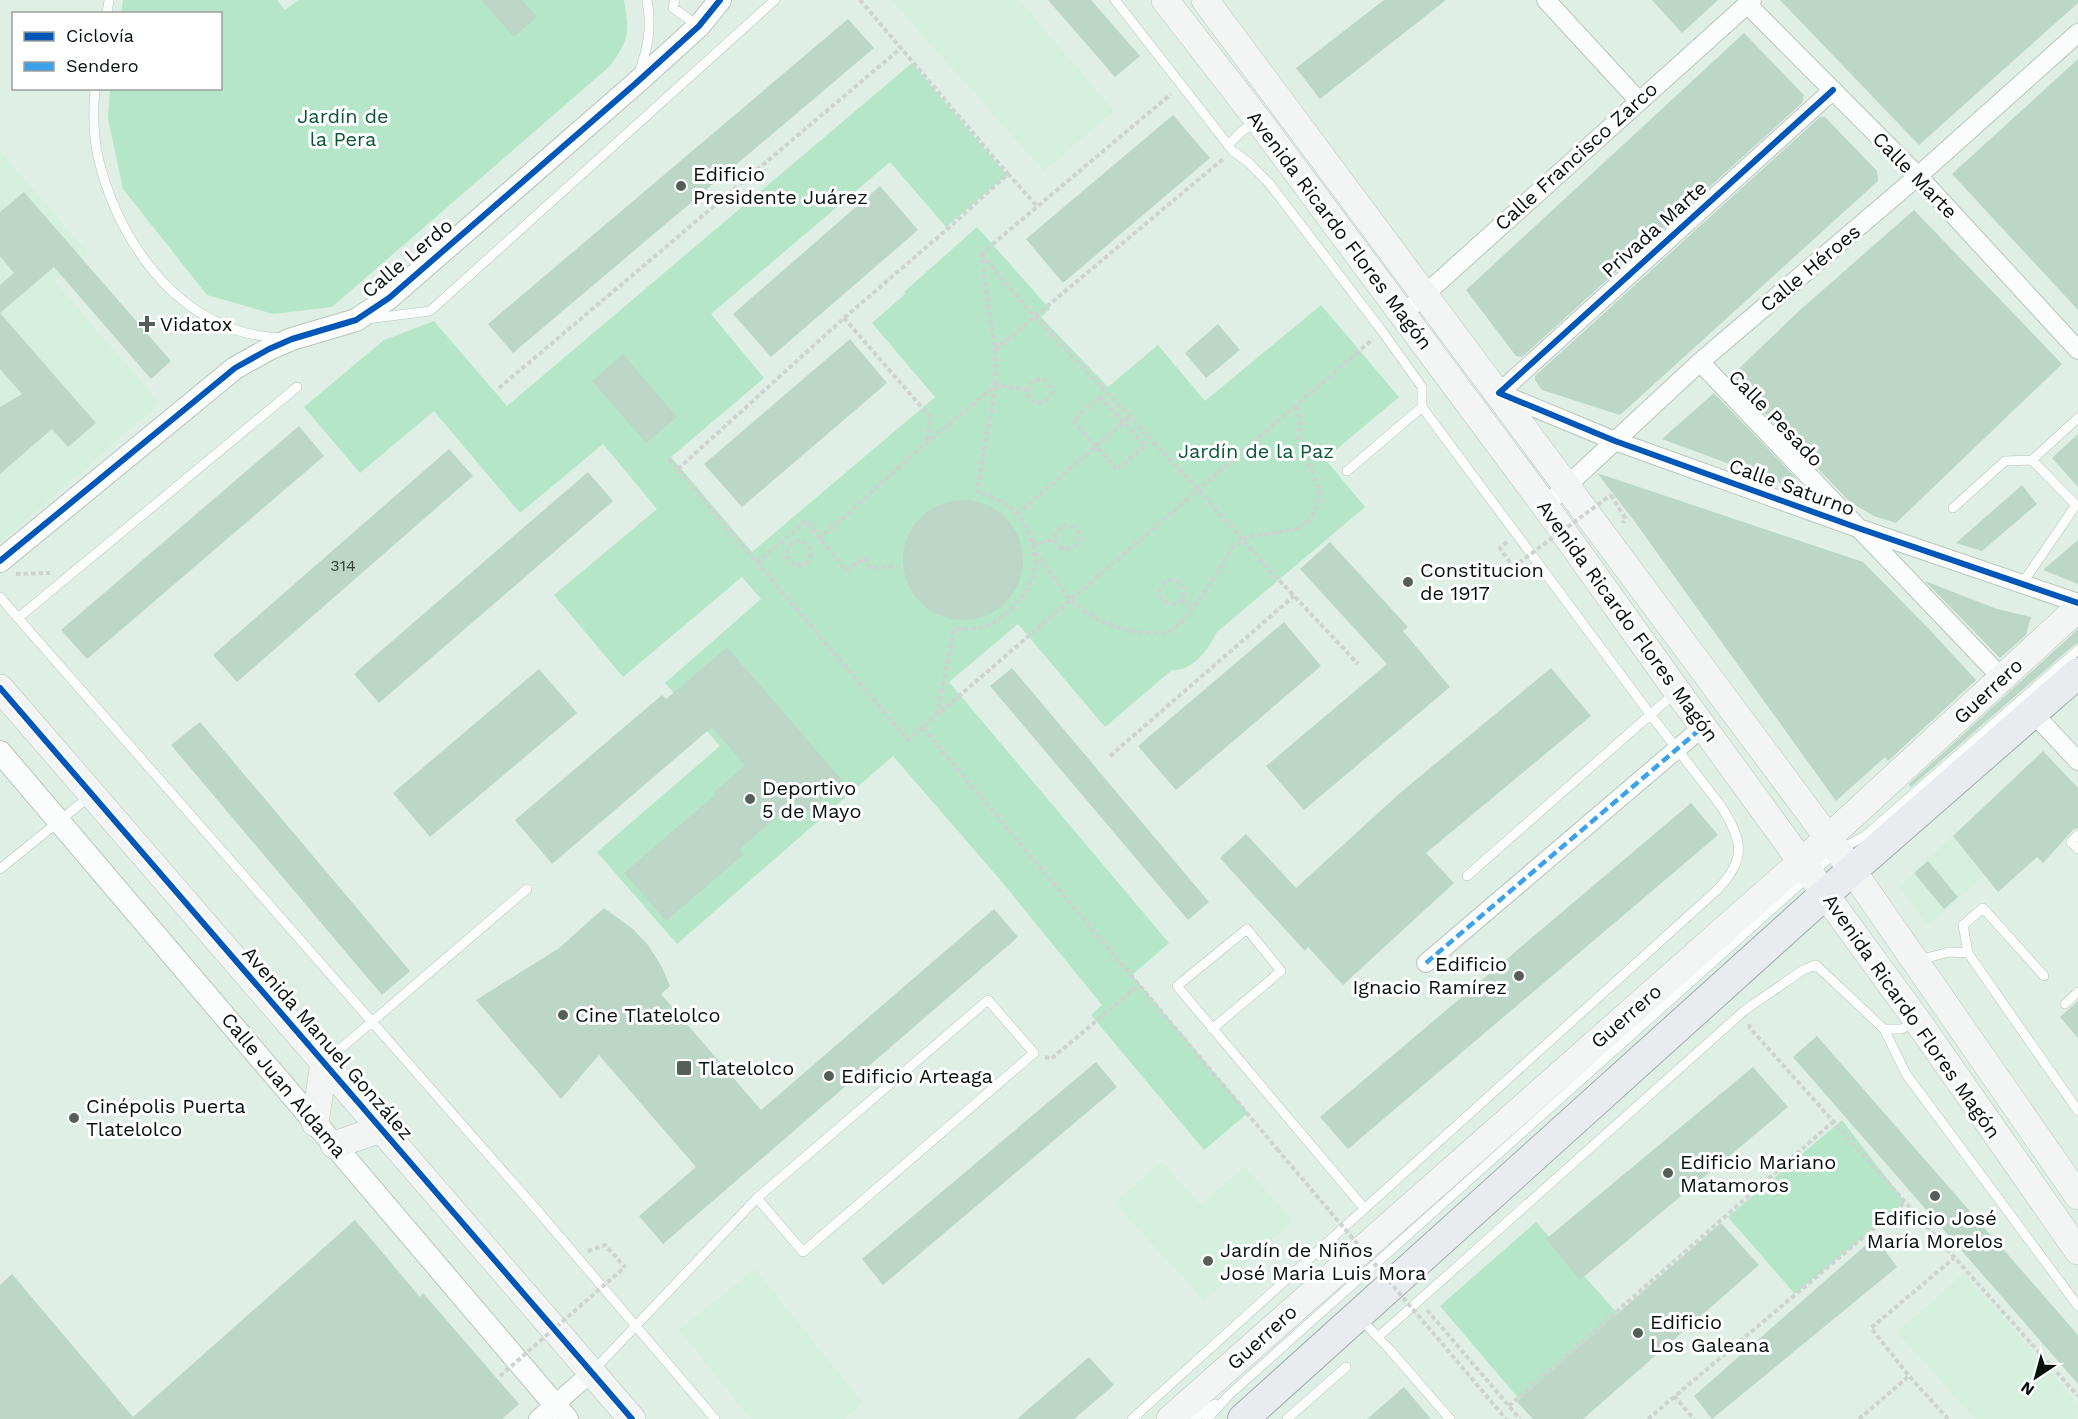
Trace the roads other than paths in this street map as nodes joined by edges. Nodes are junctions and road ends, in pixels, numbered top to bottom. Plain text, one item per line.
1 (646, 0) edge
2 (675, 0) edge
3 (720, 0) edge
4 (775, 0) edge
5 (1115, 0) edge
6 (1165, 0) edge
7 (1205, 0) edge
8 (1546, 0) edge
9 (1749, 2) edge
10 (699, 26) junction
11 (2078, 33) edge
12 (635, 84) junction
13 (95, 90) edge
14 (1833, 90) junction
15 (1638, 100) junction
16 (1258, 120) junction
17 (1230, 148) junction
18 (1918, 176) junction
19 (1424, 293) junction
20 (1403, 314) junction
21 (356, 320) junction
22 (291, 339) junction
23 (2078, 350) edge
24 (1700, 362) junction
25 (297, 387) dead end
26 (1498, 393) junction
27 (1422, 407) junction
28 (2078, 418) edge
29 (1615, 441) junction
30 (2032, 460) junction
31 (1347, 471) dead end
32 (1565, 486) junction
33 (1545, 506) junction
34 (1953, 508) dead end
35 (1858, 528) junction
36 (0, 561) edge
37 (2022, 584) junction
38 (0, 597) edge
39 (2078, 603) edge
40 (2078, 608) edge
41 (18, 618) junction
42 (2061, 638) dead end
43 (2078, 650) edge
44 (2078, 674) edge
45 (2002, 678) junction
46 (0, 688) edge
47 (1677, 691) junction
48 (2033, 713) junction
49 (1650, 714) junction
50 (1704, 726) junction
51 (1678, 748) junction
52 (0, 752) edge
53 (2078, 761) edge
54 (1791, 789) junction
55 (92, 794) junction
56 (1760, 804) junction
57 (59, 821) junction
58 (2078, 835) edge
59 (2078, 849) edge
60 (1839, 853) junction
61 (0, 868) edge
62 (1467, 876) dead end
63 (1812, 877) junction
64 (527, 888) dead end
65 (1968, 953) junction
66 (1916, 961) junction
67 (1426, 963) dead end
68 (2044, 976) dead end
69 (2078, 992) edge
70 (2065, 1004) dead end
71 (1916, 1019) junction
72 (371, 1021) junction
73 (1212, 1029) junction
74 (1884, 1029) junction
75 (324, 1063) junction
76 (2078, 1112) edge
77 (315, 1123) junction
78 (381, 1129) junction
79 (334, 1145) junction
80 (2078, 1196) edge
81 (757, 1198) junction
82 (1364, 1208) junction
83 (2076, 1243) edge
84 (2078, 1306) edge
85 (1358, 1316) junction
86 (636, 1324) junction
87 (1378, 1337) junction
88 (1241, 1338) junction
89 (1346, 1367) dead end
90 (591, 1373) junction
91 (1226, 1390) edge
92 (553, 1414) edge
93 (632, 1419) edge
94 (715, 1419) edge
95 (1132, 1419) edge
96 (1170, 1419) edge
97 (1193, 1419) edge
98 (1207, 1419) edge
99 (1287, 1419) edge
100 (1450, 1419) edge

1 - 12 lane
2 - 10 lane
3 - 10 street, Calle Lerdo
4 - 21 lane
5 - 17 lane
6 - 16 main road, Avenida Ricardo Flores Magón
7 - 19 main road, Avenida Ricardo Flores Magón
8 - 15 street
9 - 14 street, Calle Marte
9 - 15 street, Calle Francisco Zarco
10 - 12 street, Calle Lerdo
11 - 18 street, Calle Héroes
12 - 21 street, Calle Lerdo
13 - 22 lane
14 - 18 street, Calle Marte
14 - 26 street, Privada Marte
15 - 19 street, Calle Francisco Zarco
16 - 17 lane
16 - 20 main road, Avenida Ricardo Flores Magón
17 - 27 lane
18 - 23 street, Calle Marte
18 - 24 street, Calle Héroes
19 - 20 street, Calle Francisco Zarco
19 - 26 main road, Avenida Ricardo Flores Magón
20 - 33 main road, Avenida Ricardo Flores Magón
21 - 22 street, Calle Lerdo
22 - 36 street, Calle Lerdo
24 - 29 street, Calle Héroes
24 - 35 street, Calle Pesado
25 - 41 lane
26 - 29 street, Calle Saturno
26 - 32 main road, Avenida Ricardo Flores Magón
27 - 31 lane
27 - 49 lane
28 - 30 lane
29 - 32 street, Calle Héroes
29 - 35 street, Calle Saturno
30 - 34 lane
30 - 37 lane
32 - 33 street, Calle Héroes
32 - 54 main road, Avenida Ricardo Flores Magón
33 - 47 main road, Avenida Ricardo Flores Magón
35 - 37 street, Calle Saturno
35 - 45 street, Calle Pesado
37 - 39 street, Calle Saturno
38 - 41 lane
40 - 45 main road, Guerrero
41 - 72 lane
42 - 60 lane
43 - 60 lane
44 - 48 main road, Guerrero
45 - 60 main road, Guerrero
46 - 55 main road, Avenida Manuel González
47 - 49 lane
47 - 50 main road, Avenida Ricardo Flores Magón
48 - 53 street
48 - 60 main road, Guerrero
49 - 51 lane
49 - 62 lane
50 - 51 street
50 - 56 main road, Avenida Ricardo Flores Magón
51 - 67 street
51 - 82 lane
52 - 57 street, Calle Juan Aldama
54 - 56 main road
54 - 60 main road, Avenida Ricardo Flores Magón
55 - 57 lane
55 - 75 main road, Avenida Manuel González
56 - 63 main road, Avenida Ricardo Flores Magón
57 - 61 lane
57 - 77 street, Calle Juan Aldama
58 - 59 lane
60 - 63 main road, Guerrero
60 - 63 main road, Guerrero
60 - 66 main road, Avenida Ricardo Flores Magón
63 - 71 main road, Avenida Ricardo Flores Magón
63 - 85 main road, Guerrero
63 - 88 main road, Guerrero
63 - 91 lane
64 - 72 lane
65 - 66 lane
65 - 68 lane
65 - 76 lane
66 - 80 main road, Avenida Ricardo Flores Magón
69 - 70 lane
71 - 74 lane
71 - 83 main road, Avenida Ricardo Flores Magón
72 - 75 lane
72 - 86 lane
73 - 73 lane
73 - 82 lane
74 - 84 lane
74 - 87 lane
75 - 77 main road
75 - 78 main road, Avenida Manuel González
77 - 79 street, Calle Juan Aldama
78 - 79 main road
78 - 90 main road, Avenida Manuel González
79 - 92 street, Calle Juan Aldama
81 - 81 lane
81 - 86 lane
82 - 88 lane
85 - 87 lane
85 - 91 main road, Guerrero
86 - 90 lane
86 - 94 lane
87 - 100 lane
88 - 91 main road, Guerrero
89 - 99 lane
90 - 92 street
90 - 93 main road, Avenida Manuel González
91 - 95 lane
91 - 96 main road, Guerrero
91 - 97 lane
91 - 98 lane

